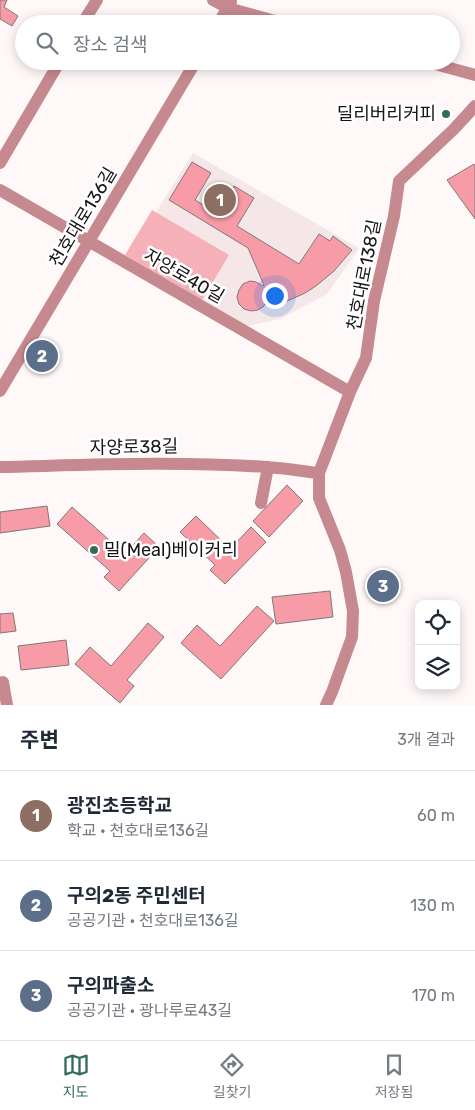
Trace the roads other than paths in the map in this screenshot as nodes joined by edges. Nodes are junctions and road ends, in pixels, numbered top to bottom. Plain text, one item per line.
1 (96, 0) edge
2 (213, 0) edge
3 (230, 4) edge
4 (87, 15) edge
5 (223, 15) edge
6 (261, 15) edge
7 (55, 70) edge
8 (191, 70) edge
9 (457, 70) edge
10 (475, 75) edge
11 (475, 106) edge
12 (0, 163) edge
13 (0, 190) edge
14 (89, 241) junction
15 (0, 391) edge
16 (350, 392) junction
17 (268, 467) junction
18 (0, 468) edge
19 (319, 473) junction
20 (261, 503) dead end
21 (2, 682) edge
22 (7, 705) edge
23 (326, 705) edge

1 - 4 street
2 - 3 street
3 - 5 street
3 - 6 street
7 - 12 street
8 - 14 street, 천호대로136길
9 - 10 street
11 - 16 street, 천호대로138길
13 - 14 street, 자양로40길
14 - 15 street, 천호대로136길
14 - 16 street, 자양로40길
16 - 19 street, 천호대로138길
17 - 18 street, 자양로38길
17 - 19 street, 자양로38길
17 - 20 street
19 - 23 street
21 - 22 street

